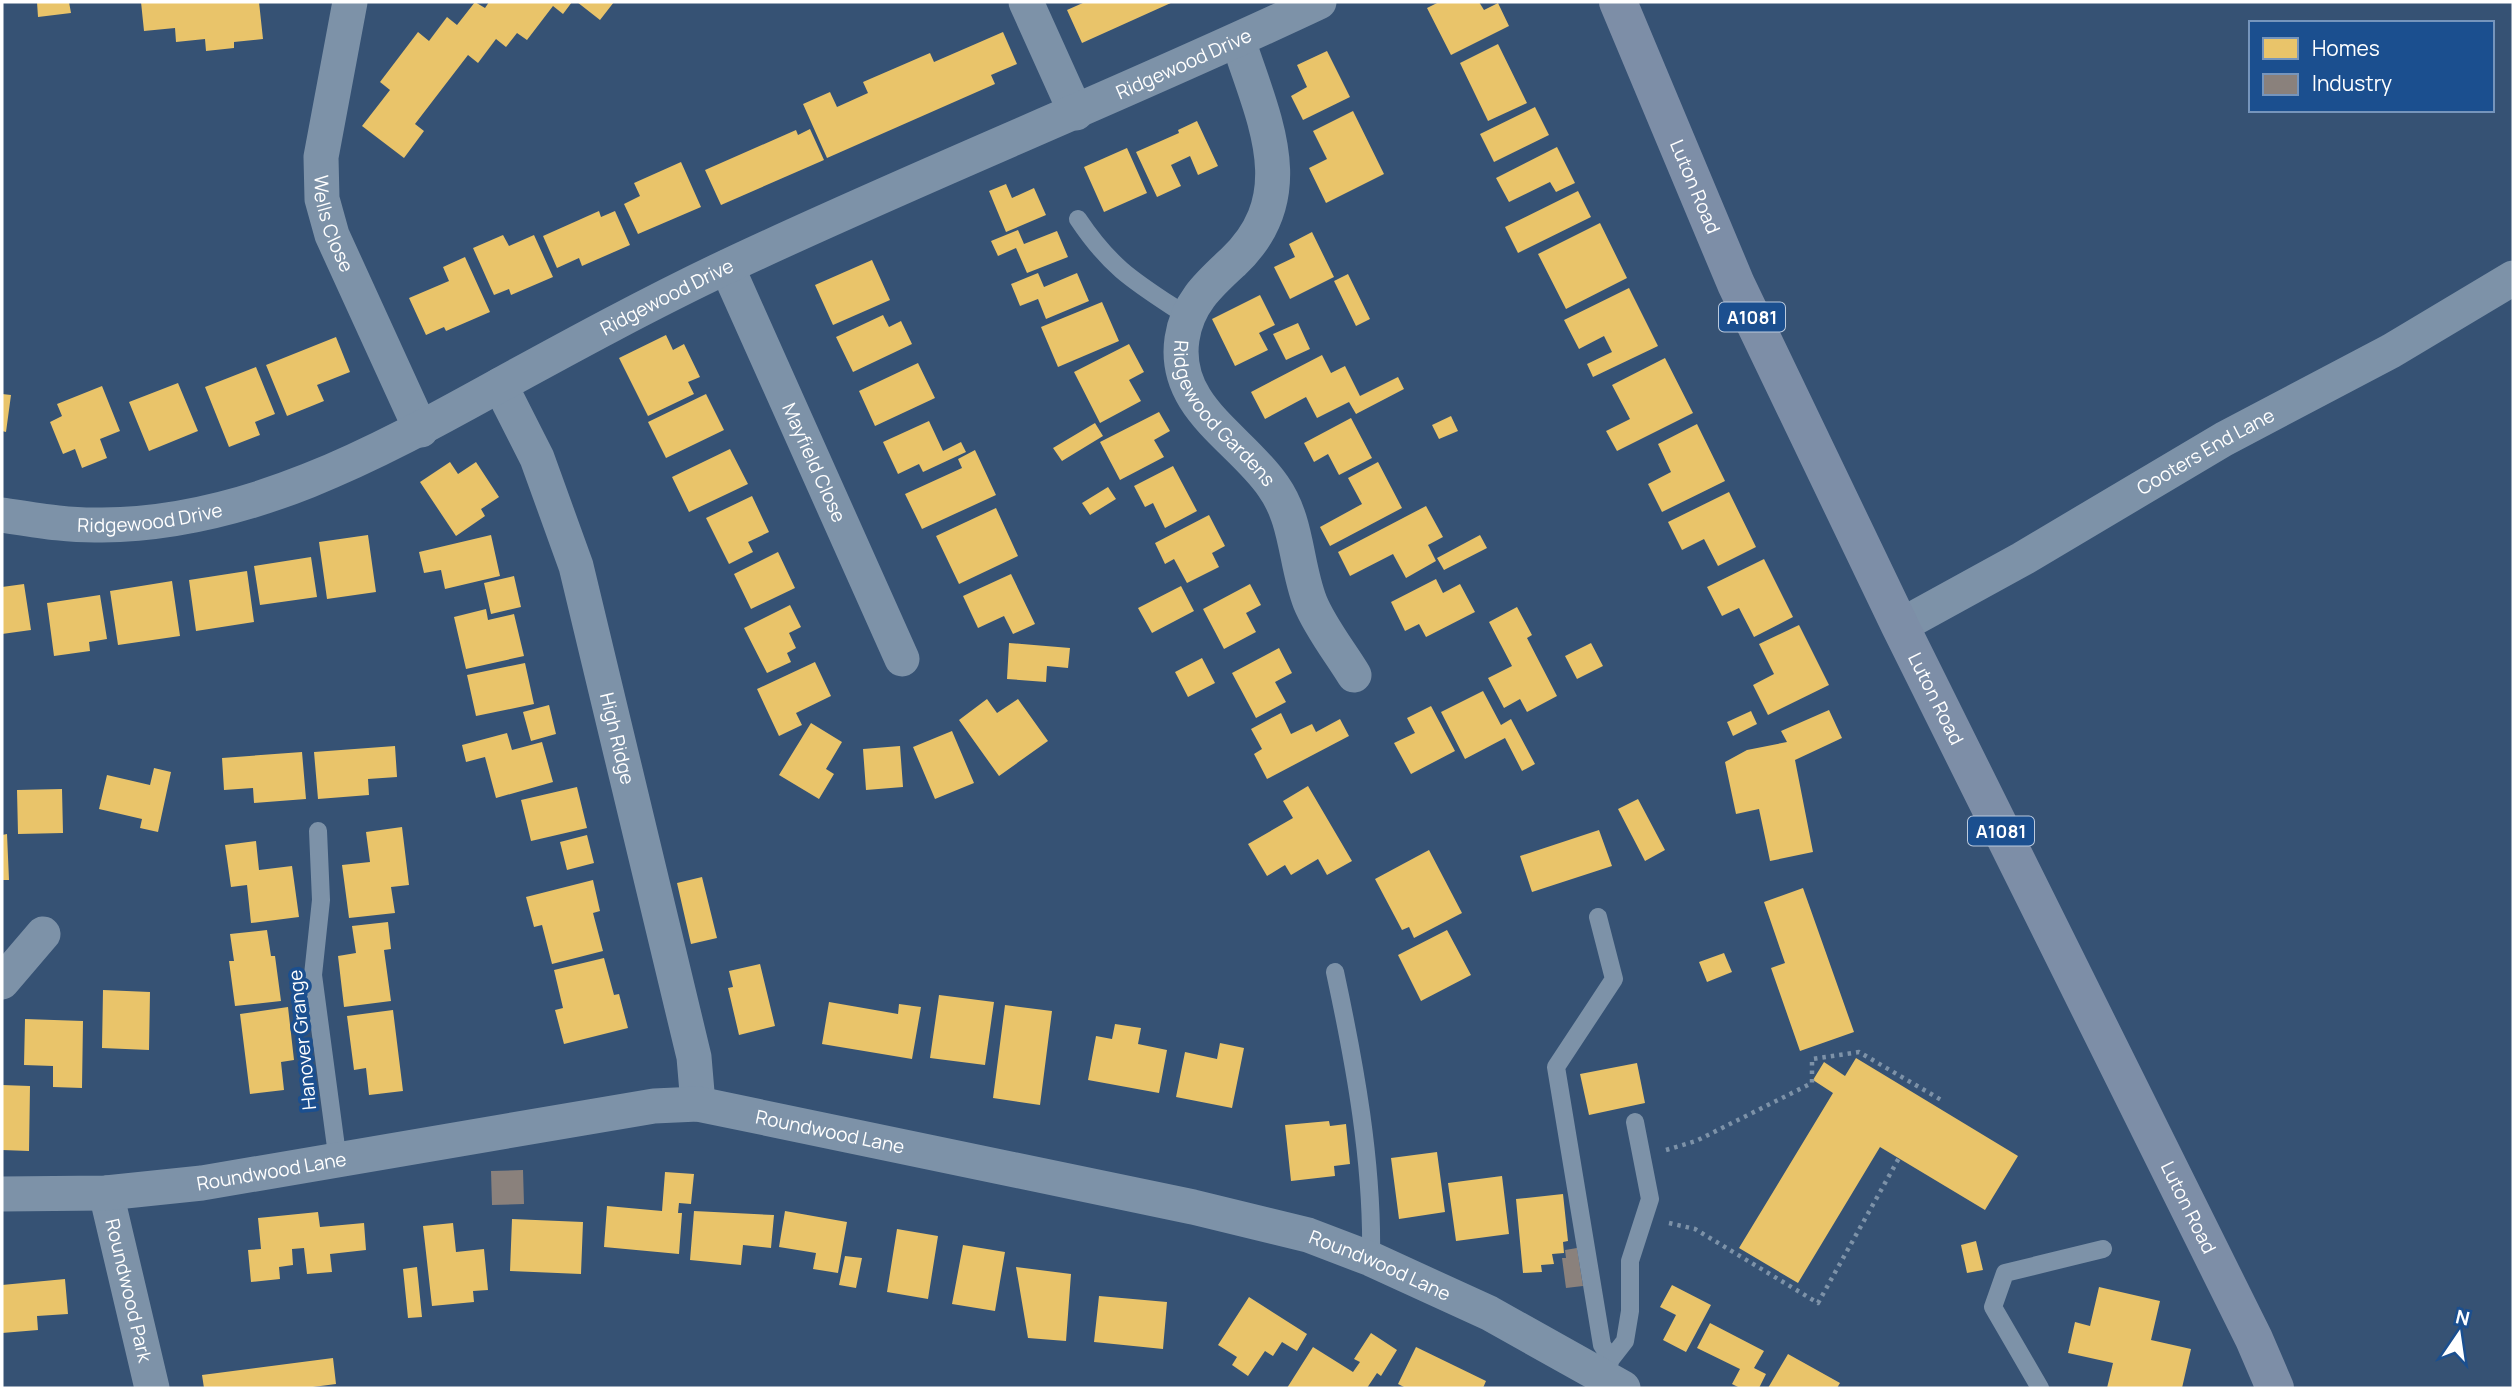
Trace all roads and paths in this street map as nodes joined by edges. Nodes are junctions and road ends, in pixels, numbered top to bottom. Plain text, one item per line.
1 (350, 2) edge
2 (1026, 2) edge
3 (1319, 2) edge
4 (1618, 2) edge
5 (1238, 40) junction
6 (1076, 113) junction
7 (1078, 219) dead end
8 (727, 267) junction
9 (2513, 278) edge
10 (1188, 316) junction
11 (500, 385) junction
12 (421, 430) junction
13 (2, 515) edge
14 (1900, 626) junction
15 (902, 659) dead end
16 (1354, 675) dead end
17 (318, 831) dead end
18 (1598, 917) dead end
19 (43, 934) dead end
20 (1335, 972) dead end
21 (2, 982) edge
22 (1943, 1101) dead end
23 (698, 1104) junction
24 (1635, 1122) dead end
25 (1642, 1156) junction
26 (1899, 1158) dead end
27 (338, 1162) junction
28 (106, 1193) junction
29 (2, 1194) edge
30 (1644, 1217) junction
31 (2103, 1249) dead end
32 (1371, 1259) junction
33 (1614, 1380) edge
34 (152, 1388) edge
35 (2040, 1388) edge
36 (2275, 1388) edge

1 - 12 street, Wells Close
2 - 6 street
3 - 5 street, Ridgewood Drive
4 - 14 main road, Luton Road / A1081
5 - 6 street, Ridgewood Drive
5 - 10 street, Ridgewood Gardens
6 - 8 street, Ridgewood Drive
7 - 10 lane
8 - 11 street, Ridgewood Drive
8 - 15 street, Mayfield Close
9 - 14 street, Cooters End Lane
10 - 16 street, Ridgewood Gardens
11 - 12 street, Ridgewood Drive
11 - 23 street, High Ridge
12 - 13 street, Ridgewood Drive
14 - 36 main road, Luton Road / A1081
17 - 27 lane, Hanover Grange
18 - 33 lane
19 - 21 street
20 - 32 lane
22 - 25 path
23 - 27 street, Roundwood Lane
23 - 32 street, Roundwood Lane
24 - 25 lane
25 - 30 lane
26 - 30 path
27 - 28 street, Roundwood Lane
28 - 29 street, Roundwood Lane
28 - 34 street, Roundwood Park
30 - 33 lane
31 - 35 lane
32 - 33 street, Roundwood Lane

